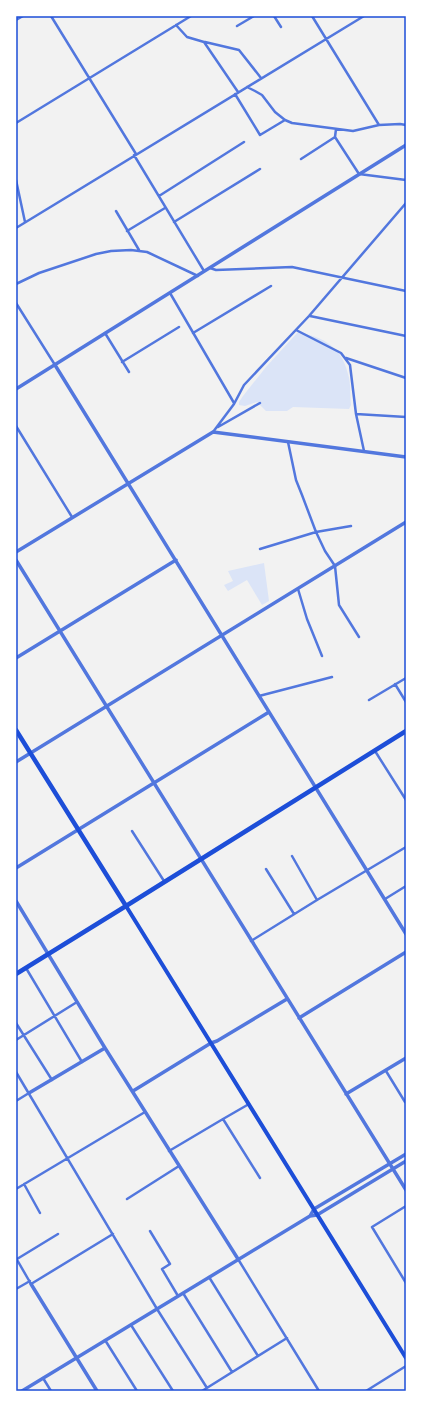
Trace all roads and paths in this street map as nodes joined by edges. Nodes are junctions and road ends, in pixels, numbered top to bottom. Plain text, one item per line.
1 (22, 16) edge
2 (51, 16) edge
3 (191, 16) edge
4 (254, 16) edge
5 (274, 16) edge
6 (312, 16) edge
7 (364, 16) edge
8 (185, 18) edge
9 (16, 20) edge
10 (176, 25) junction
11 (237, 26) dead end
12 (281, 27) dead end
13 (326, 39) junction
14 (204, 42) junction
15 (261, 78) junction
16 (90, 79) junction
17 (246, 87) junction
18 (238, 92) junction
19 (234, 94) junction
20 (285, 120) junction
21 (16, 123) edge
22 (379, 125) junction
23 (406, 125) edge
24 (336, 129) junction
25 (336, 137) junction
26 (244, 142) dead end
27 (406, 145) edge
28 (135, 155) junction
29 (300, 158) dead end
30 (260, 169) dead end
31 (359, 174) junction
32 (16, 180) edge
33 (406, 180) edge
34 (159, 196) junction
35 (406, 203) edge
36 (403, 206) junction
37 (165, 208) junction
38 (406, 208) edge
39 (116, 212) dead end
40 (25, 222) junction
41 (174, 222) junction
42 (16, 228) edge
43 (127, 231) junction
44 (139, 250) junction
45 (210, 268) junction
46 (204, 272) junction
47 (198, 276) junction
48 (342, 277) junction
49 (16, 284) edge
50 (271, 286) dead end
51 (406, 291) edge
52 (170, 293) junction
53 (16, 303) edge
54 (309, 316) junction
55 (179, 326) dead end
56 (296, 330) junction
57 (105, 333) junction
58 (193, 333) junction
59 (406, 336) edge
60 (346, 358) junction
61 (122, 362) junction
62 (55, 365) junction
63 (129, 372) dead end
64 (406, 378) edge
65 (16, 389) edge
66 (234, 404) junction
67 (260, 404) dead end
68 (356, 414) junction
69 (406, 417) edge
70 (16, 426) edge
71 (214, 430) junction
72 (288, 442) junction
73 (364, 451) junction
74 (406, 457) edge
75 (128, 483) junction
76 (72, 517) junction
77 (406, 522) edge
78 (351, 526) dead end
79 (316, 532) junction
80 (260, 548) dead end
81 (16, 552) edge
82 (16, 560) edge
83 (176, 560) junction
84 (334, 566) junction
85 (298, 588) junction
86 (60, 631) junction
87 (222, 635) junction
88 (359, 637) dead end
89 (322, 656) dead end
90 (16, 658) edge
91 (332, 677) dead end
92 (406, 678) edge
93 (395, 684) junction
94 (260, 696) junction
95 (369, 700) dead end
96 (406, 702) edge
97 (107, 707) junction
98 (269, 712) junction
99 (16, 730) edge
100 (406, 731) edge
101 (375, 750) junction
102 (30, 753) junction
103 (16, 762) edge
104 (154, 783) junction
105 (316, 788) junction
106 (406, 800) edge
107 (78, 830) junction
108 (132, 831) dead end
109 (406, 847) edge
110 (292, 856) dead end
111 (201, 859) junction
112 (16, 868) edge
113 (266, 870) dead end
114 (367, 870) junction
115 (164, 882) junction
116 (406, 886) edge
117 (385, 899) junction
118 (317, 900) junction
119 (16, 901) edge
120 (126, 906) junction
121 (294, 914) junction
122 (406, 934) edge
123 (251, 941) junction
124 (406, 952) edge
125 (48, 955) junction
126 (26, 968) junction
127 (16, 974) edge
128 (287, 999) junction
129 (77, 1002) junction
130 (54, 1015) junction
131 (299, 1018) junction
132 (16, 1023) edge
133 (23, 1035) junction
134 (16, 1040) edge
135 (211, 1043) junction
136 (105, 1048) junction
137 (406, 1058) edge
138 (82, 1062) junction
139 (386, 1071) junction
140 (16, 1072) edge
141 (52, 1080) junction
142 (133, 1091) junction
143 (29, 1093) junction
144 (346, 1094) junction
145 (16, 1101) edge
146 (405, 1102) edge
147 (249, 1104) junction
148 (146, 1112) junction
149 (223, 1119) junction
150 (169, 1151) junction
151 (406, 1154) edge
152 (68, 1158) junction
153 (406, 1161) edge
154 (389, 1164) junction
155 (179, 1166) junction
156 (393, 1169) junction
157 (260, 1178) dead end
158 (24, 1184) junction
159 (16, 1189) edge
160 (406, 1190) edge
161 (127, 1199) dead end
162 (406, 1206) edge
163 (314, 1209) junction
164 (40, 1213) dead end
165 (317, 1214) junction
166 (310, 1216) junction
167 (150, 1231) dead end
168 (58, 1234) dead end
169 (113, 1234) junction
170 (16, 1258) edge
171 (238, 1259) junction
172 (209, 1277) junction
173 (30, 1282) junction
174 (406, 1284) edge
175 (16, 1289) edge
176 (183, 1293) junction
177 (178, 1296) junction
178 (157, 1309) junction
179 (131, 1325) junction
180 (287, 1338) junction
181 (105, 1340) junction
182 (258, 1356) junction
183 (77, 1358) junction
184 (406, 1358) edge
185 (406, 1366) edge
186 (232, 1372) junction
187 (43, 1378) junction
188 (207, 1388) junction
189 (22, 1391) edge
190 (51, 1391) edge
191 (97, 1391) edge
192 (137, 1391) edge
193 (172, 1391) edge
194 (202, 1391) edge
195 (319, 1391) edge
196 (366, 1391) edge

1 - 9 street
2 - 16 street
3 - 8 street
4 - 11 street
5 - 12 street
6 - 13 street
7 - 13 street
8 - 10 street
10 - 14 street
10 - 16 street
13 - 15 street
13 - 22 street
14 - 15 street
14 - 18 street
15 - 17 street
16 - 21 street
16 - 28 street
17 - 18 street
17 - 20 street
18 - 19 street
19 - 20 street
19 - 28 street
20 - 24 street
22 - 23 street
22 - 24 street
24 - 25 street
25 - 29 street
25 - 31 street
26 - 34 street
27 - 31 street
28 - 34 street
28 - 40 street
30 - 41 street
31 - 33 street
31 - 45 street
32 - 40 street
34 - 37 street
35 - 36 street
36 - 38 street
36 - 48 street
37 - 41 street
37 - 43 street
39 - 43 street
40 - 42 street
41 - 46 street
43 - 44 street
44 - 47 street
44 - 49 street
45 - 46 street
45 - 48 street
46 - 47 street
47 - 52 street
48 - 51 street
48 - 54 street
50 - 58 street
52 - 57 street
52 - 58 street
53 - 62 street
54 - 56 street
54 - 59 street
55 - 61 street
56 - 60 street
56 - 66 street
57 - 61 street
57 - 62 street
58 - 66 street
60 - 64 street
60 - 68 street
61 - 63 street
62 - 65 street
62 - 75 street
66 - 71 street
67 - 71 street
68 - 69 street
68 - 73 street
70 - 76 street
71 - 72 street
71 - 75 street
72 - 73 street
72 - 79 street
73 - 74 street
75 - 76 street
75 - 83 street
76 - 81 street
77 - 84 street
78 - 79 street
79 - 80 street
79 - 84 street
82 - 86 street
83 - 86 street
83 - 87 street
84 - 85 street
84 - 88 street
85 - 87 street
85 - 89 street
86 - 90 street
86 - 97 street
87 - 94 street
87 - 97 street
91 - 94 street
92 - 93 street
93 - 95 street
93 - 96 street
94 - 98 street
97 - 102 street
97 - 104 street
98 - 104 street
98 - 105 street
99 - 102 main road
100 - 101 main road
101 - 105 main road
101 - 106 street
102 - 103 street
102 - 107 main road
104 - 107 street
104 - 111 street
105 - 111 main road
105 - 114 street
107 - 112 street
107 - 120 main road
108 - 115 street
109 - 114 street
110 - 118 street
111 - 115 main road
111 - 123 street
113 - 121 street
114 - 117 street
114 - 118 street
115 - 120 main road
116 - 117 street
117 - 122 street
118 - 121 street
119 - 125 street
120 - 125 main road
120 - 135 main road
121 - 123 street
123 - 128 street
124 - 131 street
125 - 126 main road
125 - 129 street
126 - 127 main road
126 - 130 street
128 - 131 street
128 - 135 street
129 - 130 street
129 - 136 street
130 - 133 street
130 - 138 street
131 - 144 street
132 - 133 street
133 - 134 street
133 - 141 street
135 - 142 street
135 - 147 main road
136 - 138 street
136 - 142 street
137 - 139 street
138 - 141 street
139 - 144 street
139 - 146 street
140 - 143 street
141 - 143 street
142 - 148 street
143 - 145 street
143 - 152 street
144 - 154 street
147 - 149 street
147 - 163 main road
148 - 150 street
148 - 152 street
149 - 150 street
149 - 157 street
150 - 155 street
151 - 154 street
152 - 158 street
152 - 169 street
153 - 156 street
154 - 156 street
154 - 163 street
155 - 161 street
155 - 171 street
156 - 160 street
156 - 165 street
158 - 159 street
158 - 164 street
162 - 174 street
163 - 165 main road
163 - 166 street
165 - 166 street
165 - 184 main road
166 - 171 street
167 - 177 street
168 - 170 street
169 - 173 street
169 - 178 street
170 - 173 street
171 - 172 street
171 - 180 street
172 - 176 street
172 - 182 street
173 - 175 street
173 - 183 street
176 - 177 street
176 - 186 street
177 - 178 street
178 - 179 street
178 - 188 street
179 - 181 street
179 - 193 street
180 - 182 street
180 - 195 street
181 - 183 street
181 - 192 street
182 - 186 street
183 - 187 street
183 - 191 street
185 - 196 street
186 - 188 street
187 - 189 street
187 - 190 street
188 - 194 street

